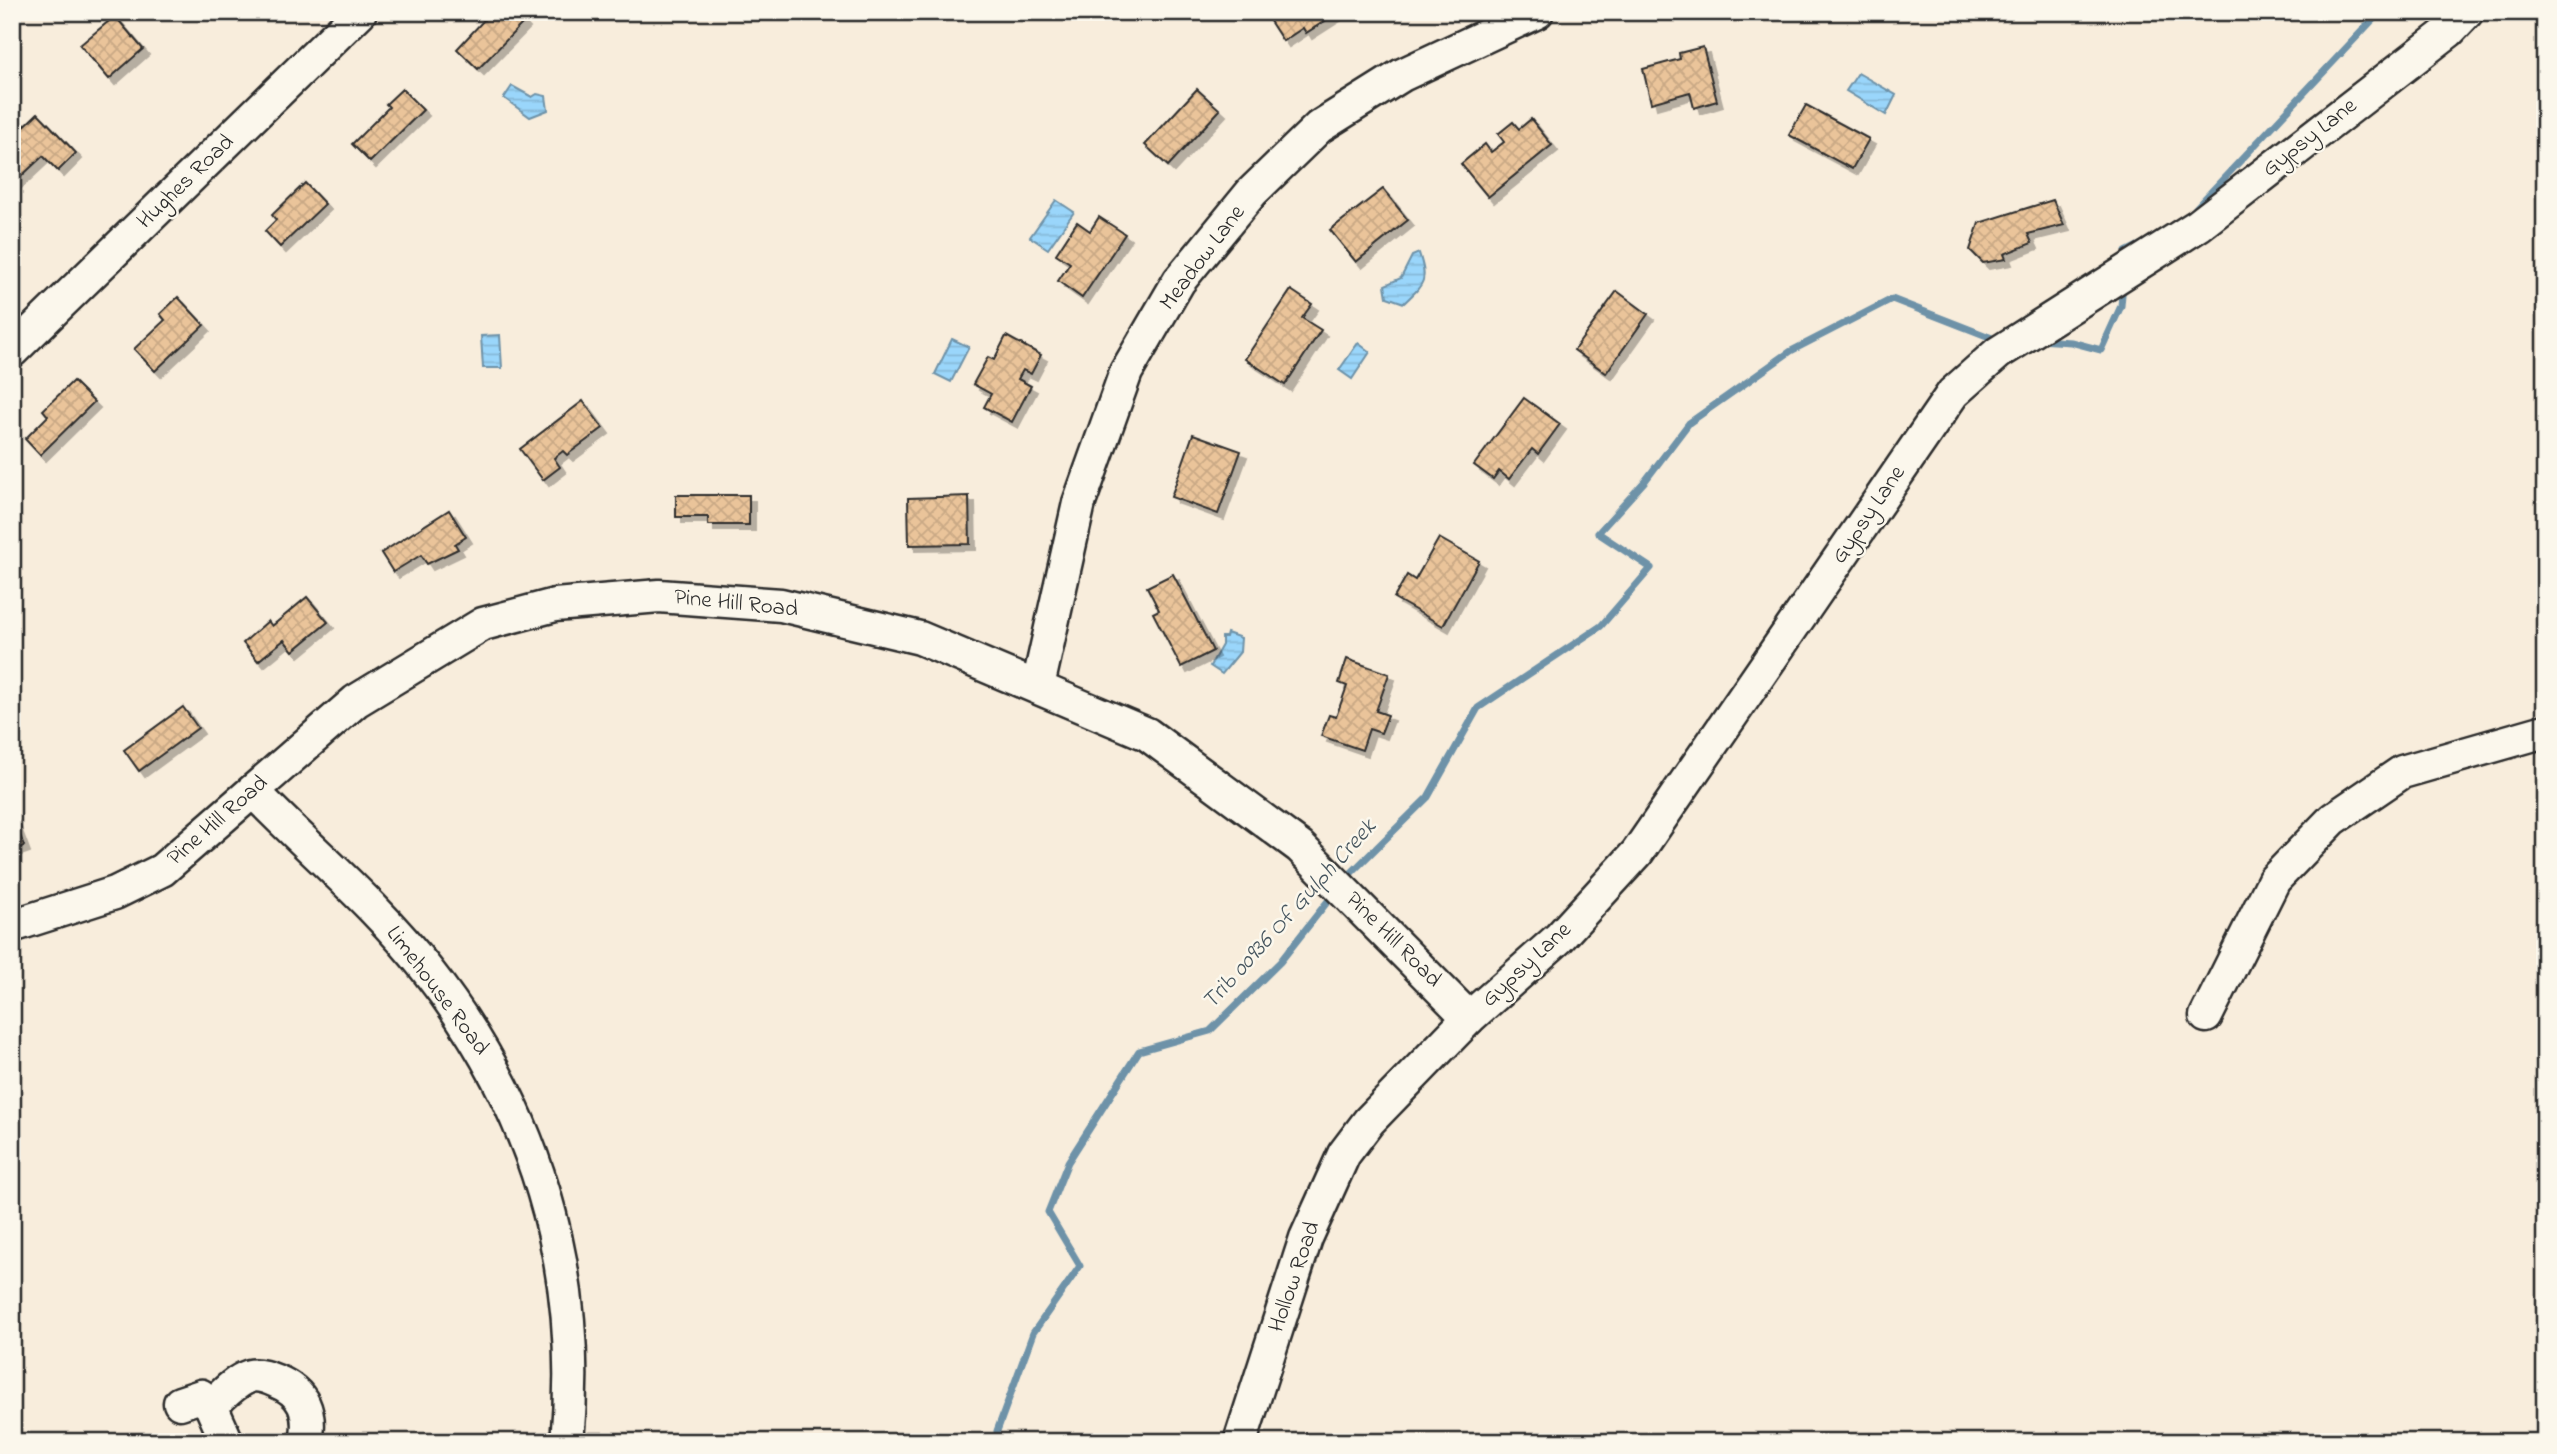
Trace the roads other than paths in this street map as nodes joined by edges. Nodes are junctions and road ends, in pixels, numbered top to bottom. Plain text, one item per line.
1 (360, 12) edge
2 (1537, 12) edge
3 (2467, 12) edge
4 (12, 351) edge
5 (1038, 686) junction
6 (2545, 731) edge
7 (253, 791) junction
8 (12, 926) edge
9 (2206, 1016) dead end
10 (1469, 1018) junction
11 (1368, 1121) joint
12 (227, 1442) edge
13 (306, 1442) edge
14 (567, 1442) edge
15 (1240, 1442) edge

1 - 4 street, Hughes Road
2 - 5 street, Meadow Lane
3 - 10 street, Gypsy Lane
5 - 7 street, Pine Hill Road
5 - 10 street, Pine Hill Road
6 - 9 street
7 - 8 street, Pine Hill Road
7 - 14 street, Limehouse Road
10 - 11 street, Gypsy Lane
11 - 15 street, Hollow Road
12 - 13 street

